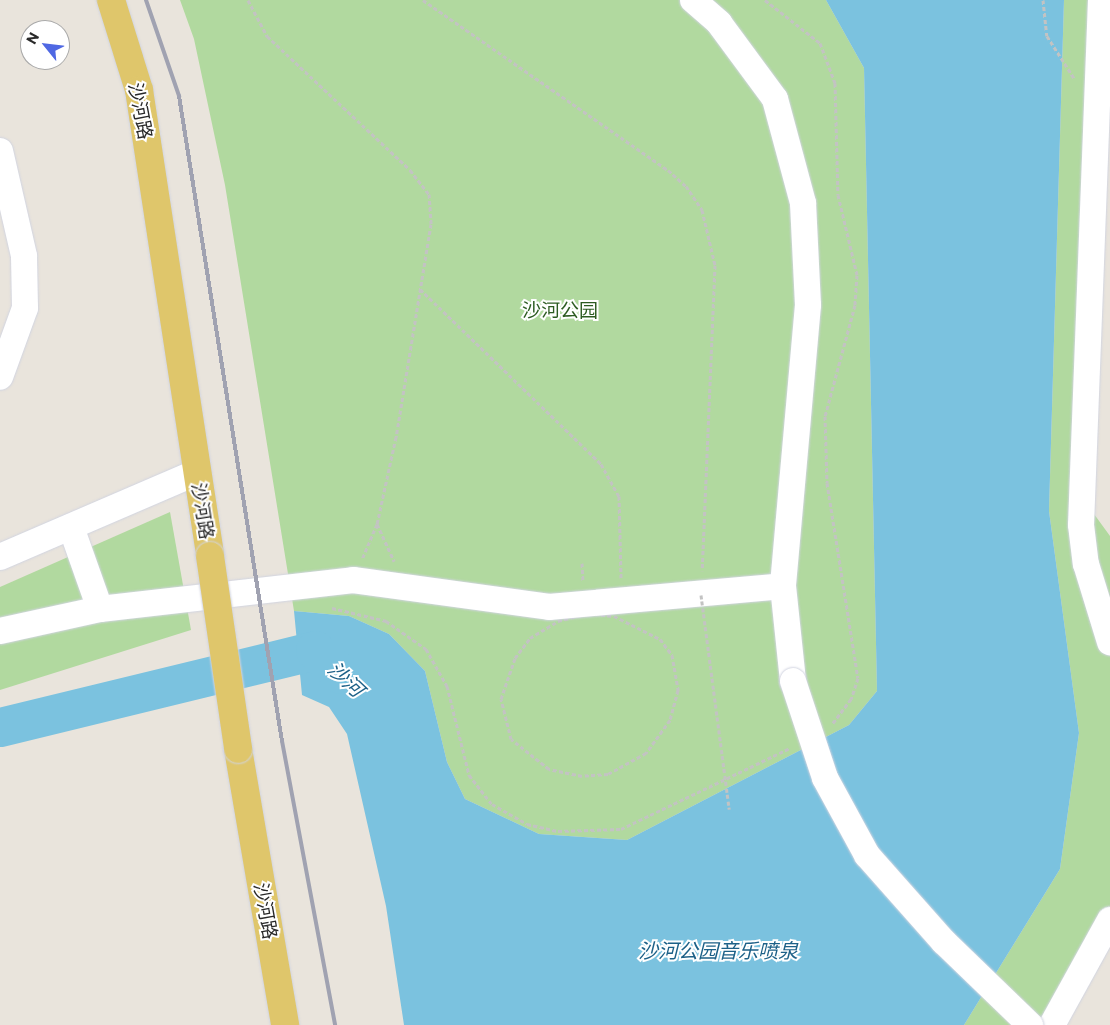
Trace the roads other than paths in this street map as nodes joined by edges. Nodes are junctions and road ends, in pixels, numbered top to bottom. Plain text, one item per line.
1 (111, 0) edge
2 (693, 0) edge
3 (1101, 0) edge
4 (0, 151) edge
5 (0, 377) edge
6 (197, 472) junction
7 (70, 527) junction
8 (2, 550) edge
9 (783, 586) junction
10 (100, 609) junction
11 (0, 631) edge
12 (1110, 642) edge
13 (1110, 920) edge
14 (285, 1025) edge
15 (1030, 1025) edge
16 (1052, 1025) edge

1 - 6 main road, 沙河路
2 - 9 street
3 - 12 street
4 - 5 street
6 - 7 street
6 - 14 main road, 沙河路, bridge
7 - 8 street
7 - 10 street
9 - 10 street
9 - 15 street, bridge
10 - 11 street
13 - 16 street

